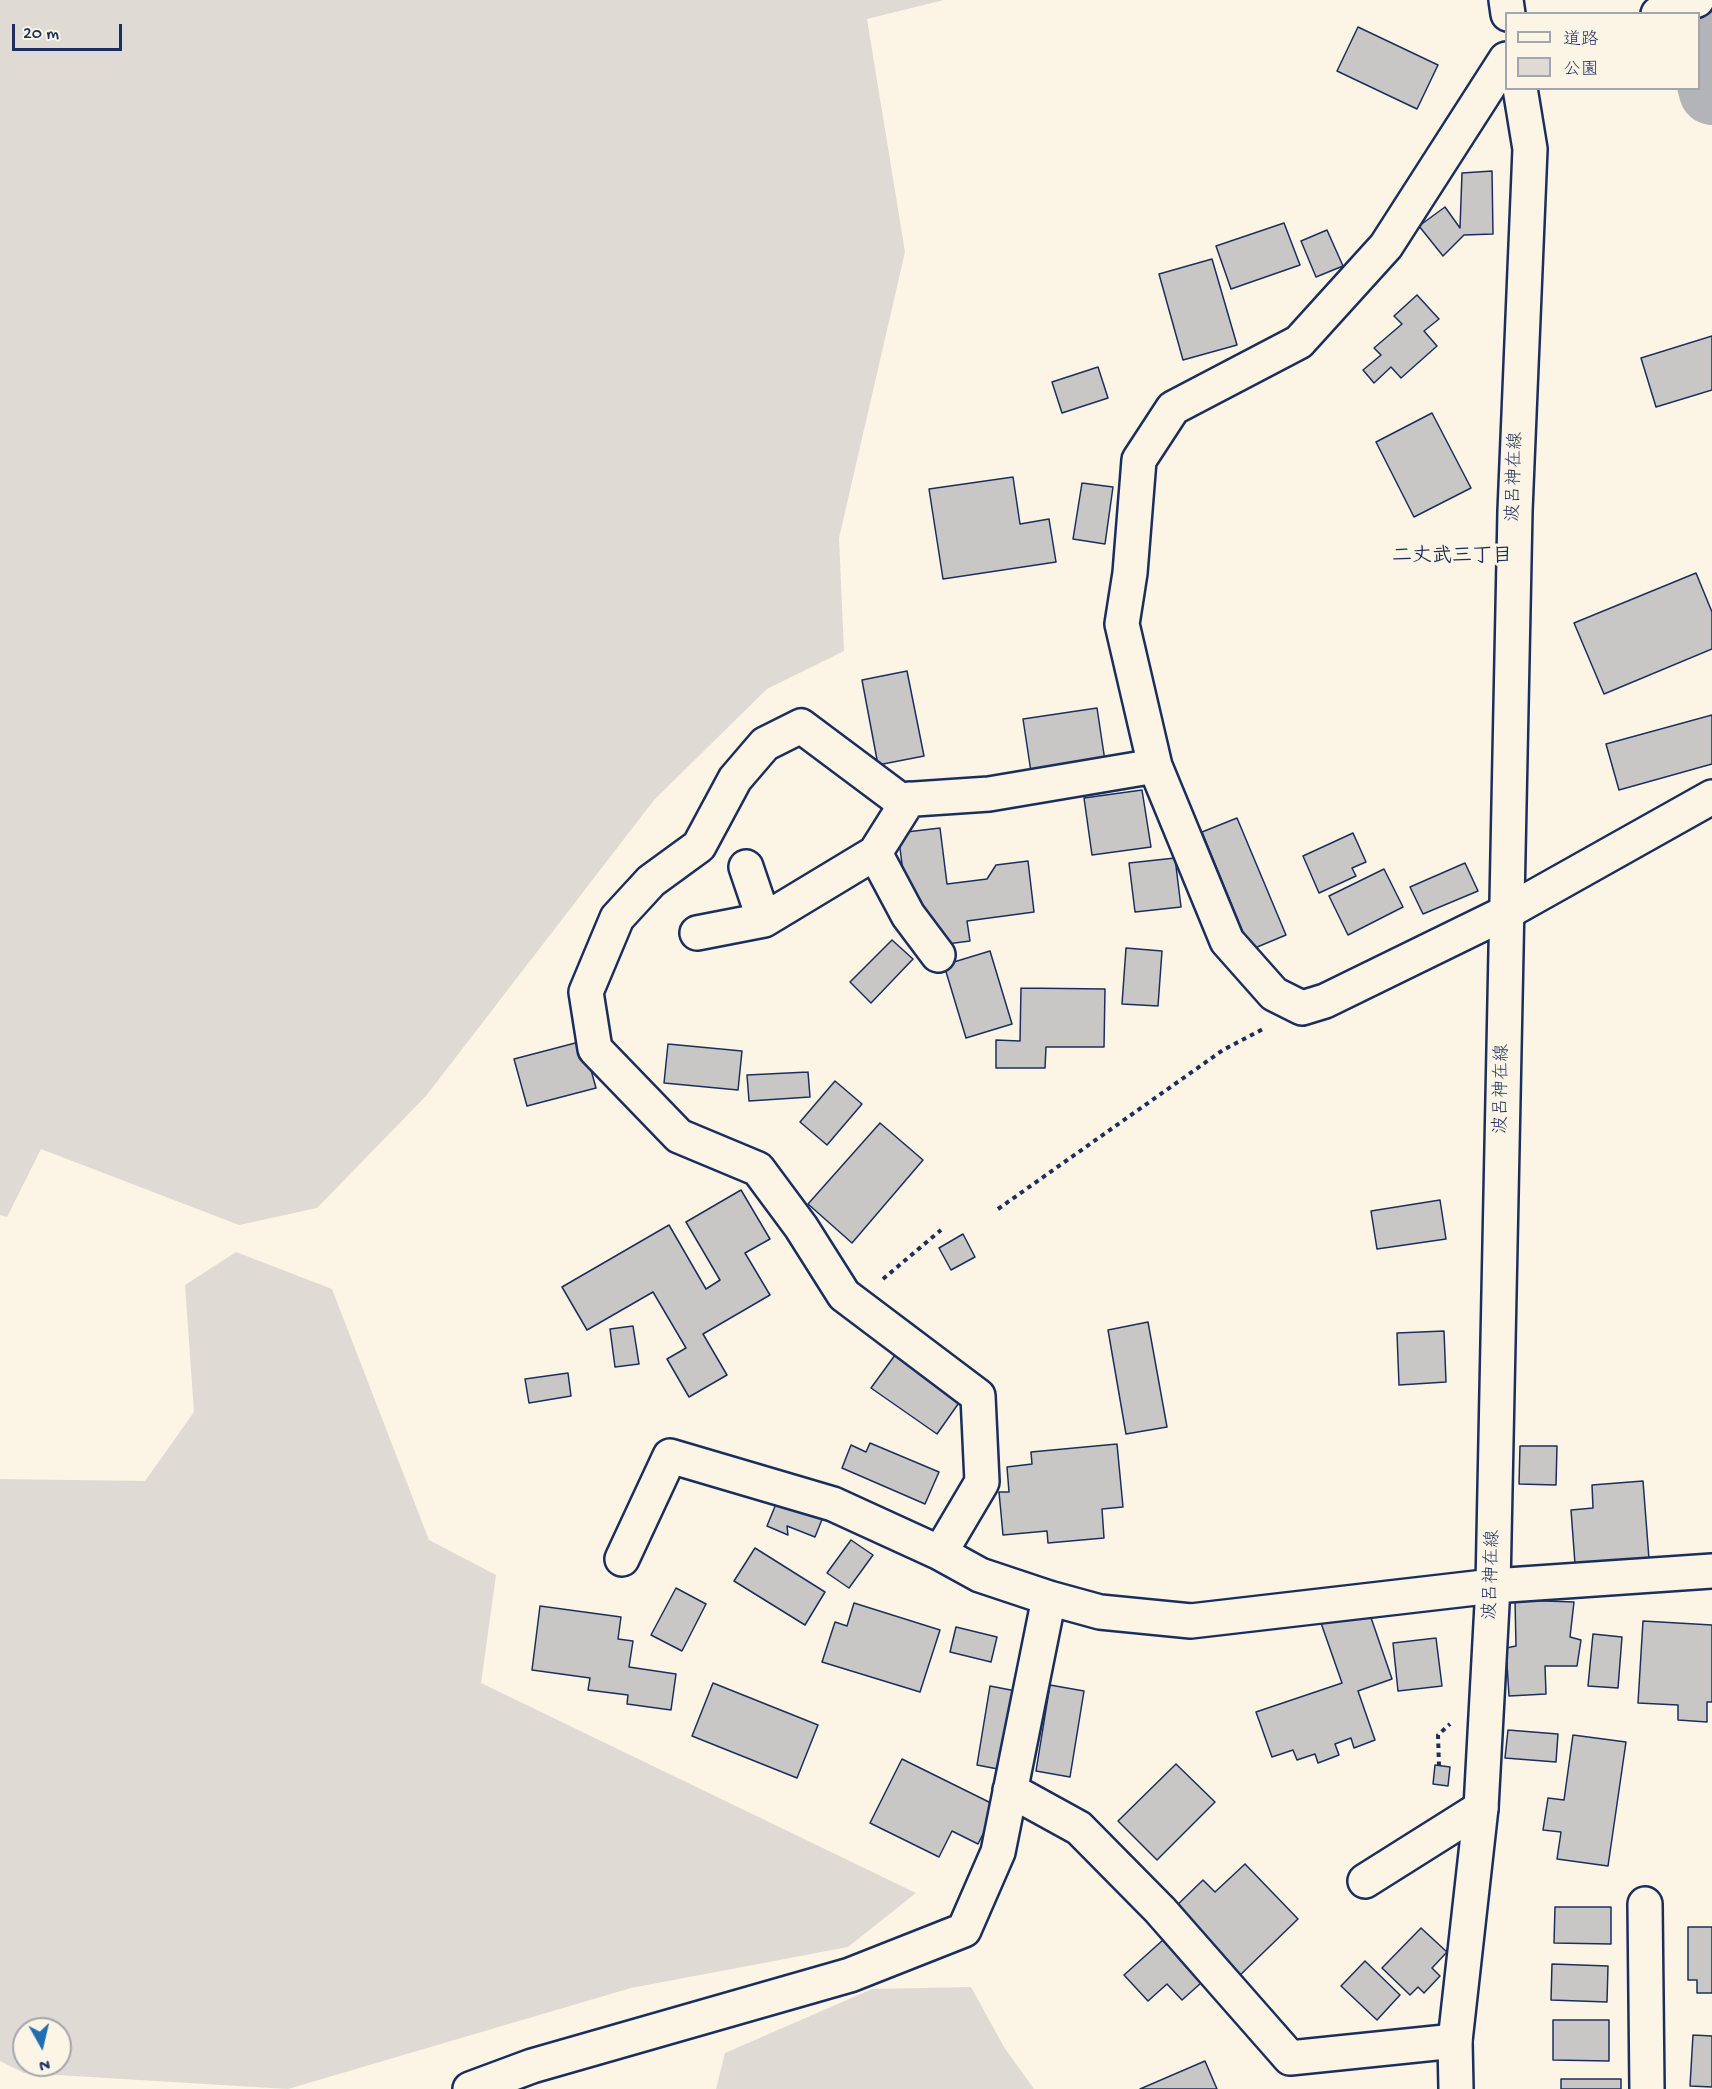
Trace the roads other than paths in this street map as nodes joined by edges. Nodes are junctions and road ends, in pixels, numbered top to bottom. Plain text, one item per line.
1 (1696, 0) edge
2 (1663, 12) edge
3 (1505, 61) edge
4 (1520, 90) edge
5 (1155, 766) junction
6 (1712, 797) edge
7 (909, 800) junction
8 (875, 853) junction
9 (746, 867) dead end
10 (1507, 912) junction
11 (764, 920) junction
12 (697, 933) dead end
13 (939, 955) dead end
14 (940, 1553) junction
15 (622, 1559) dead end
16 (1712, 1571) edge
17 (1493, 1586) junction
18 (1049, 1599) junction
19 (1010, 1790) junction
20 (1481, 1808) junction
21 (1365, 1881) dead end
22 (1645, 1904) dead end
23 (1455, 2041) junction
24 (470, 2089) edge
25 (1456, 2089) edge
26 (1647, 2089) edge

1 - 2 street
3 - 5 street
4 - 10 street, 波呂神在線
5 - 7 street
5 - 10 street
6 - 10 street
7 - 8 street
7 - 14 street
8 - 11 street
8 - 13 street
9 - 11 street
10 - 17 street, 波呂神在線
11 - 12 street
14 - 15 street
14 - 18 street
16 - 17 street
17 - 18 street
17 - 20 street, 波呂神在線
18 - 19 street
19 - 23 street
19 - 24 street
20 - 21 street
20 - 23 street, 波呂神在線
22 - 26 street
23 - 25 street, 波呂神在線

